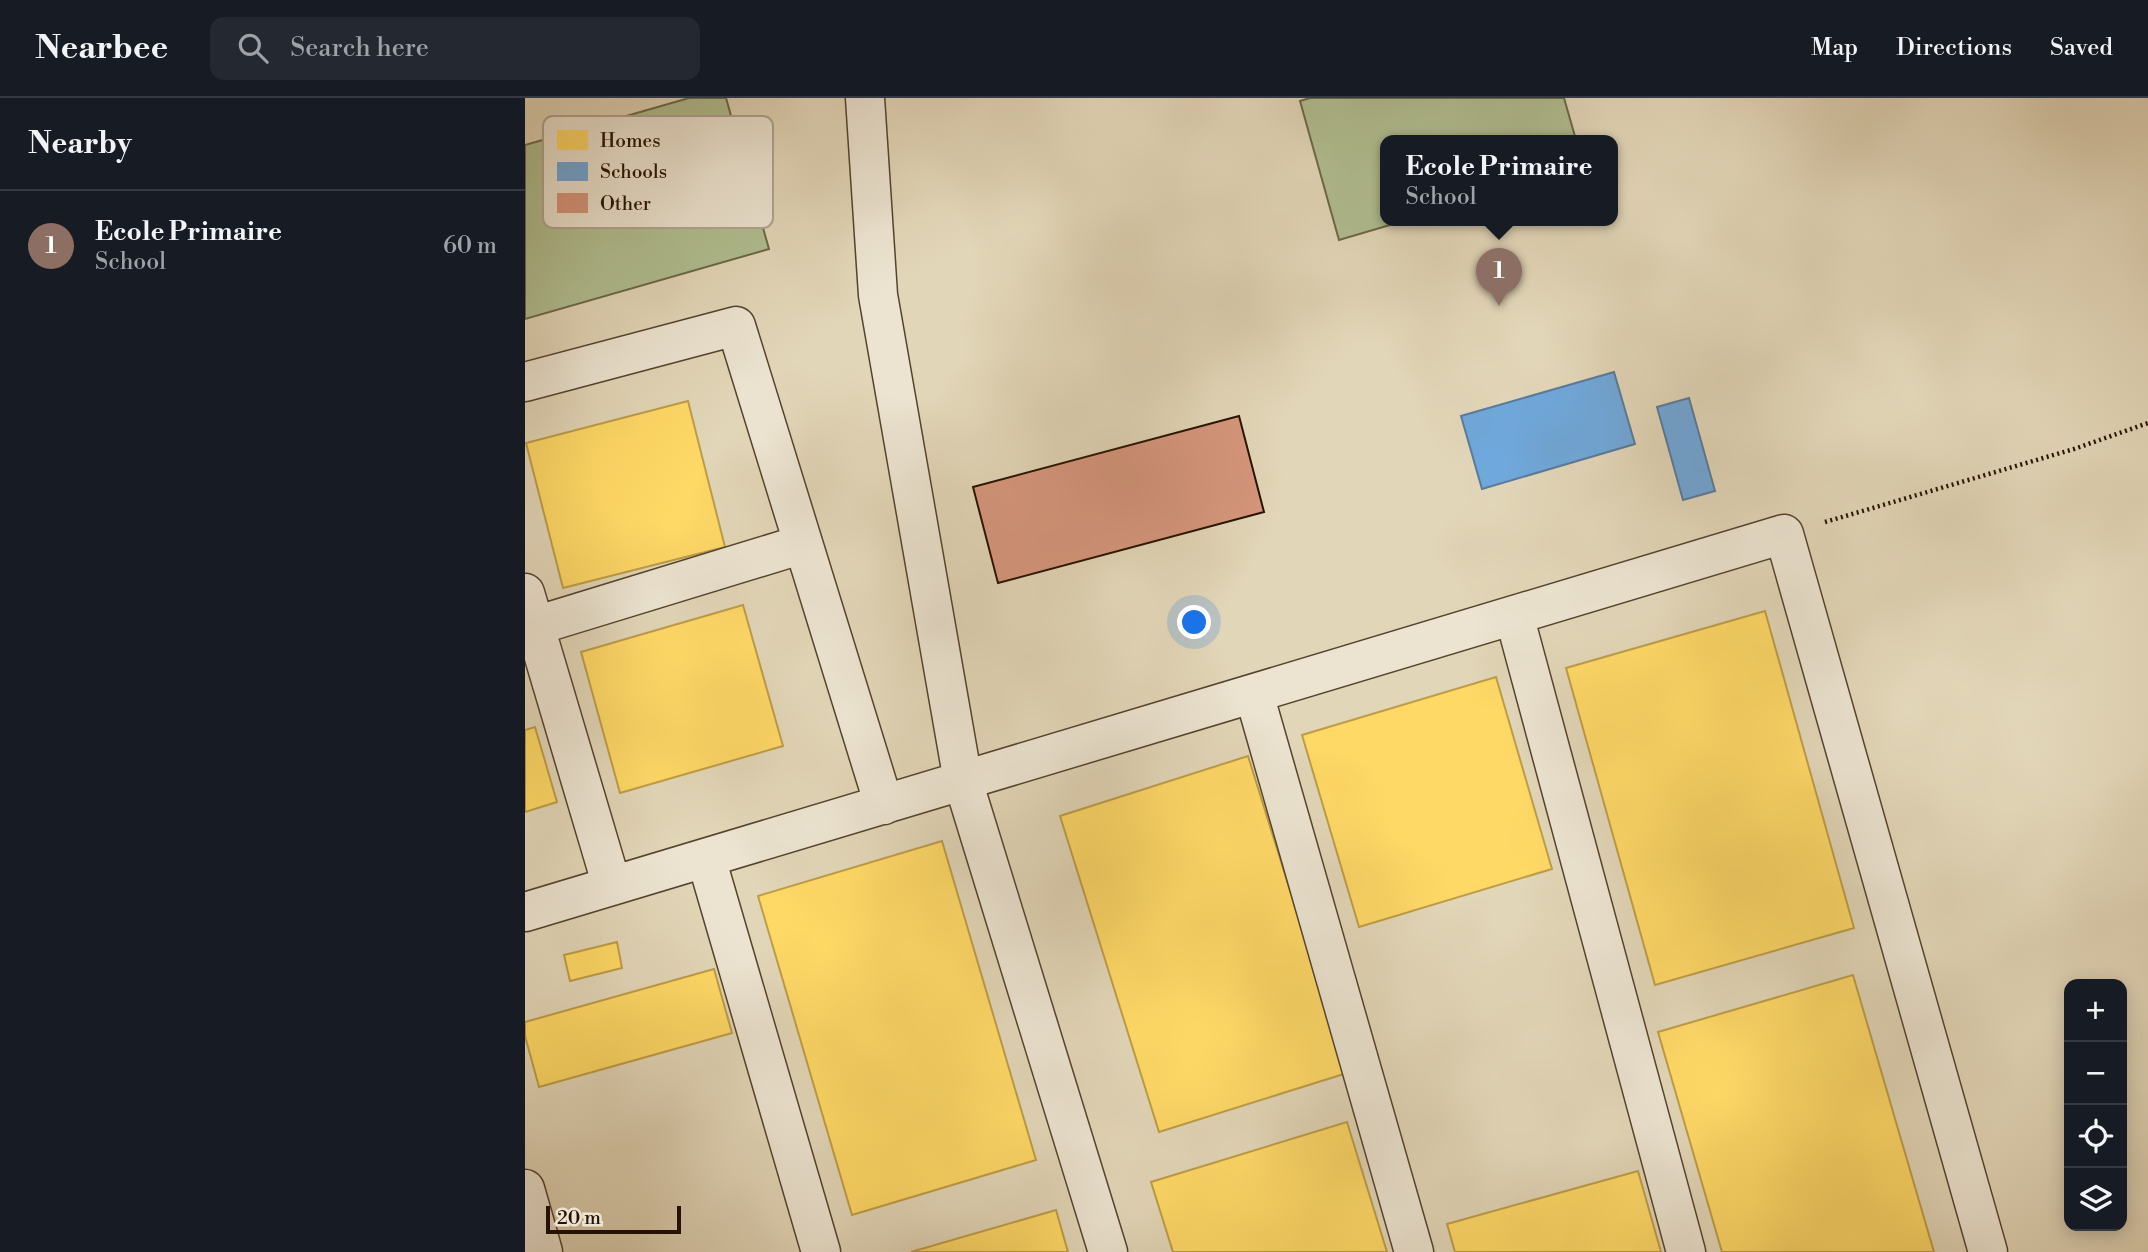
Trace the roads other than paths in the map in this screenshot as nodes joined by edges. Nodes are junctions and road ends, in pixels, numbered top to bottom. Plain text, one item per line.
1 (865, 98) edge
2 (525, 382) edge
3 (803, 544) junction
4 (1514, 615) junction
5 (528, 616) edge
6 (1254, 694) junction
7 (963, 780) junction
8 (884, 805) junction
9 (706, 858) junction
10 (612, 886) junction
11 (525, 912) edge
12 (525, 1189) edge
13 (543, 1252) edge
14 (821, 1252) edge
15 (1108, 1252) edge
16 (1414, 1252) edge
17 (1686, 1252) edge
18 (1988, 1252) edge

1 - 7 street
2 - 3 street
3 - 5 street
3 - 8 street
4 - 6 street
4 - 17 street
4 - 18 street
5 - 10 street
6 - 7 street
6 - 16 street
7 - 8 street
7 - 15 street
8 - 9 street
9 - 10 street
9 - 14 street
10 - 11 street
12 - 13 street

